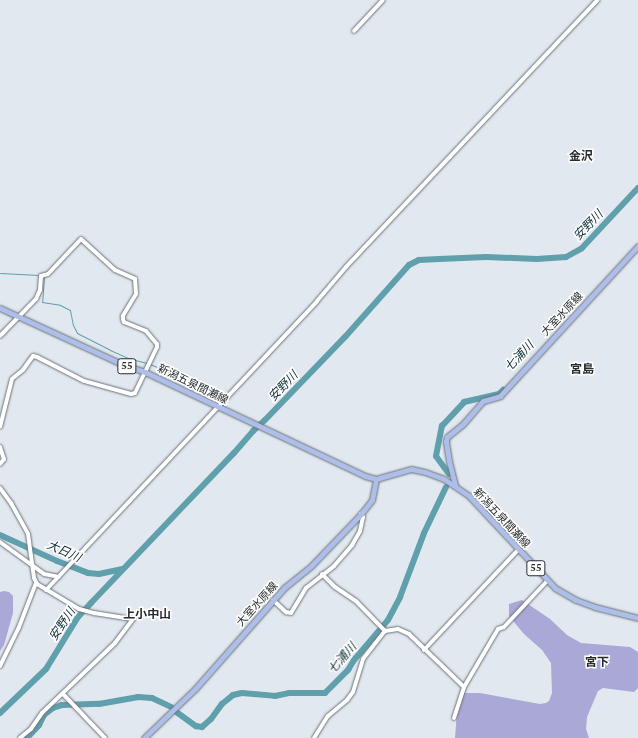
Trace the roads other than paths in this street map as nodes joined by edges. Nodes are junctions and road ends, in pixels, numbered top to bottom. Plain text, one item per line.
1 (383, 0) edge
2 (598, 0) edge
3 (354, 31) dead end
4 (638, 246) edge
5 (0, 308) edge
6 (20, 317) junction
7 (0, 336) edge
8 (145, 372) junction
9 (218, 407) junction
10 (0, 427) edge
11 (0, 447) edge
12 (0, 464) edge
13 (376, 479) junction
14 (454, 485) junction
15 (0, 488) edge
16 (361, 514) junction
17 (0, 542) edge
18 (518, 550) junction
19 (32, 566) junction
20 (322, 574) junction
21 (59, 577) junction
22 (547, 580) junction
23 (36, 583) junction
24 (46, 590) junction
25 (273, 600) junction
26 (638, 618) edge
27 (385, 630) junction
28 (424, 650) junction
29 (0, 666) edge
30 (464, 687) junction
31 (64, 694) junction
32 (454, 718) dead end
33 (20, 738) edge
34 (105, 738) edge
35 (144, 738) edge
36 (314, 738) edge

1 - 3 street
2 - 9 street
4 - 14 main road, 大室水原線
5 - 6 main road, 新潟五泉間瀬線 / 55
6 - 7 street
6 - 8 main road, 新潟五泉間瀬線 / 55
6 - 8 street
8 - 9 main road, 新潟五泉間瀬線 / 55
8 - 10 street
9 - 13 main road, 新潟五泉間瀬線 / 55
9 - 21 street
11 - 12 street
13 - 14 main road, 55
13 - 16 main road, 大室水原線
14 - 18 main road, 新潟五泉間瀬線 / 55
15 - 19 street
16 - 20 street
16 - 25 main road, 大室水原線
17 - 19 street
18 - 22 main road, 新潟五泉間瀬線 / 55
18 - 28 street
19 - 21 street
19 - 23 street
20 - 25 street
20 - 27 street
21 - 24 street
22 - 26 main road, 新潟五泉間瀬線 / 55
22 - 30 street
23 - 24 street
23 - 29 street
24 - 31 street
25 - 35 main road, 大室水原線
27 - 28 street
27 - 36 street
28 - 30 street
30 - 32 street
31 - 33 street
31 - 34 street

